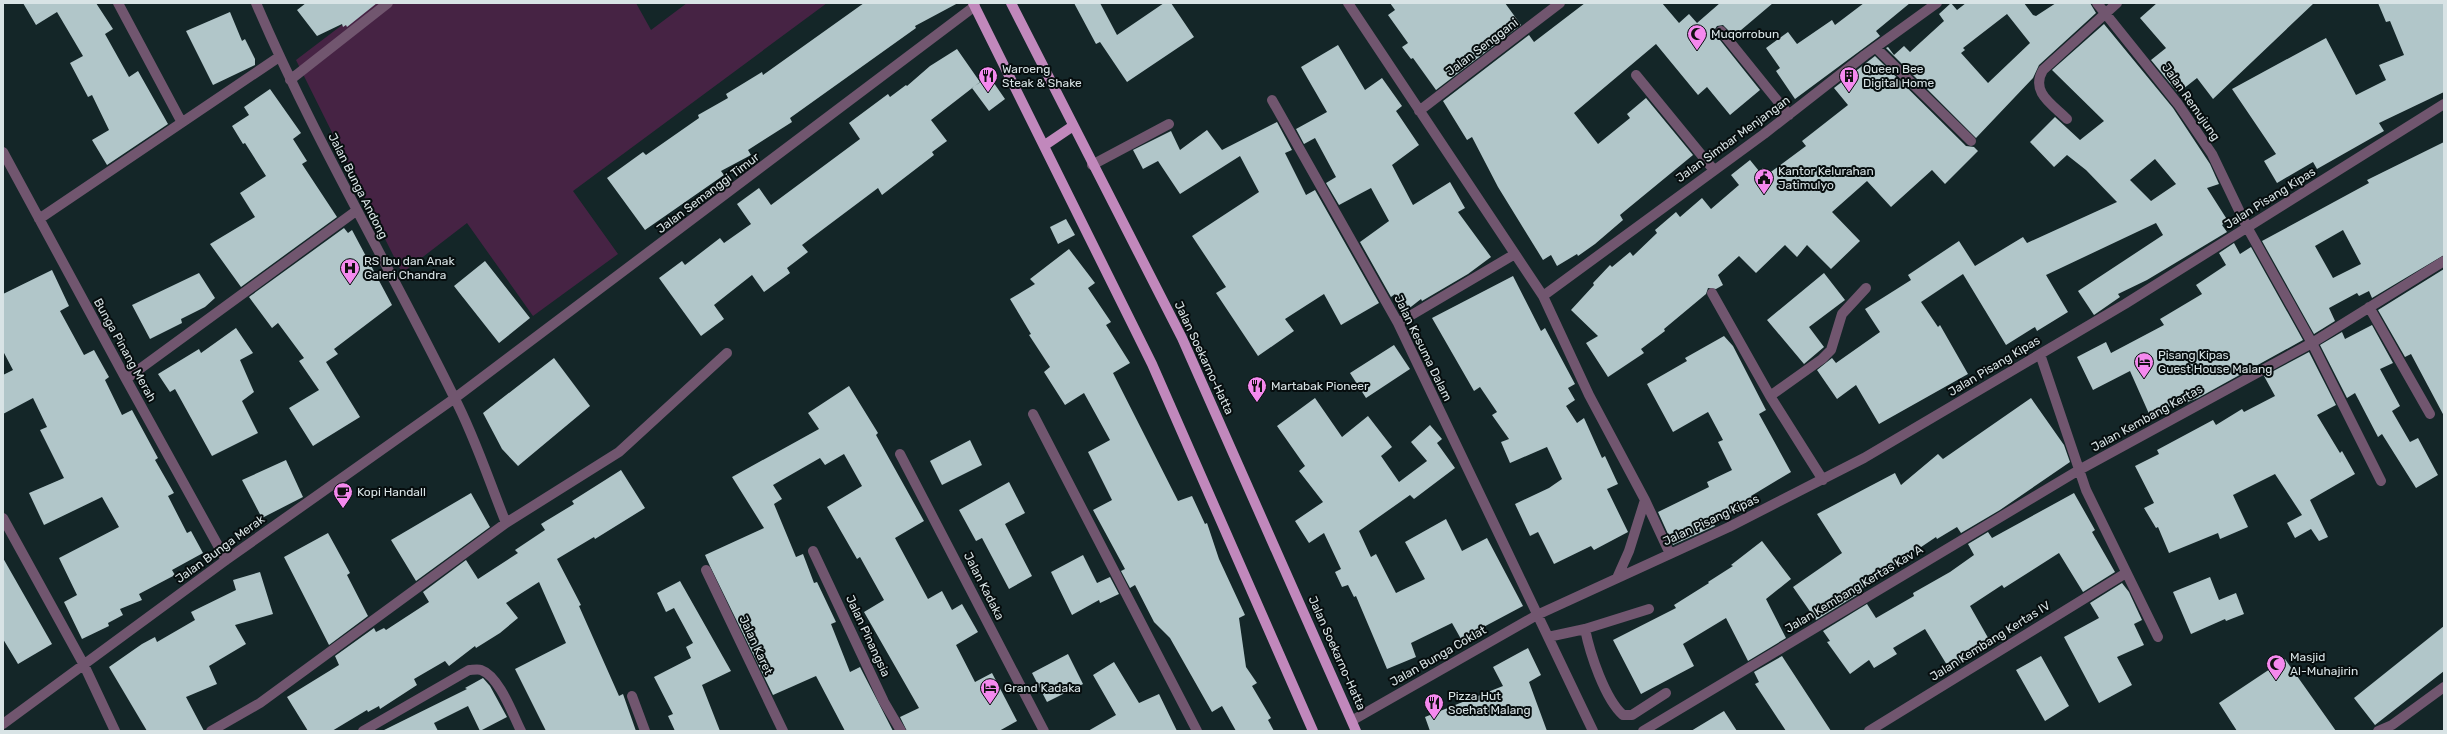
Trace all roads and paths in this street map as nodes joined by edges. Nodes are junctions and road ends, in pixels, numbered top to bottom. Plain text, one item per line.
1 (118, 3) edge
2 (256, 3) edge
3 (388, 3) edge
4 (1011, 3) edge
5 (1348, 3) edge
6 (1560, 3) edge
7 (1937, 3) edge
8 (2097, 3) edge
9 (2117, 3) edge
10 (974, 5) edge
11 (2106, 13) junction
12 (1721, 31) dead end
13 (1876, 48) junction
14 (279, 57) junction
15 (1636, 75) dead end
16 (290, 80) junction
17 (1272, 100) dead end
18 (2444, 104) edge
19 (1419, 111) junction
20 (1789, 115) junction
21 (2067, 119) dead end
22 (181, 121) junction
23 (1169, 124) dead end
24 (1073, 126) junction
25 (1971, 141) dead end
26 (1045, 144) junction
27 (3, 152) edge
28 (1092, 165) junction
29 (1713, 169) junction
30 (356, 211) junction
31 (39, 218) junction
32 (2247, 227) junction
33 (1515, 254) junction
34 (2444, 262) edge
35 (1866, 288) dead end
36 (1712, 293) dead end
37 (1543, 296) junction
38 (2369, 307) junction
39 (1398, 323) junction
40 (2312, 342) junction
41 (727, 353) dead end
42 (2040, 354) junction
43 (126, 379) junction
44 (1770, 396) junction
45 (455, 398) junction
46 (1033, 414) dead end
47 (2430, 414) dead end
48 (900, 454) dead end
49 (2079, 470) junction
50 (1823, 480) junction
51 (2381, 481) dead end
52 (1645, 500) junction
53 (3, 518) edge
54 (506, 523) junction
55 (813, 551) dead end
56 (1670, 554) junction
57 (226, 560) junction
58 (706, 570) dead end
59 (2126, 573) junction
60 (1617, 578) junction
61 (1650, 609) dead end
62 (1537, 614) junction
63 (1585, 629) junction
64 (1548, 637) junction
65 (2158, 637) dead end
66 (84, 665) junction
67 (2444, 687) edge
68 (1666, 693) dead end
69 (632, 696) dead end
70 (1353, 720) junction
71 (3, 724) edge
72 (2393, 728) edge
73 (115, 731) edge
74 (211, 731) edge
75 (362, 731) edge
76 (521, 731) edge
77 (645, 731) edge
78 (783, 731) edge
79 (901, 731) edge
80 (1044, 731) edge
81 (1197, 731) edge
82 (1313, 731) edge
83 (1356, 731) edge
84 (1593, 731) edge
85 (1644, 731) edge
86 (1869, 731) edge
87 (2378, 731) edge

1 - 22 street
2 - 14 street, Jalan Bunga Andong
3 - 16 street
4 - 24 main road, Jalan Soekarno-Hatta
5 - 19 street
6 - 19 street, Jalan Senggani
7 - 13 street, Jalan Simbar Menjangan
8 - 11 street, Jalan Remujung
9 - 11 street
10 - 26 main road
10 - 45 street, Jalan Semanggi Timur
11 - 21 street
11 - 32 street, Jalan Remujung
12 - 20 street
13 - 20 street, Jalan Simbar Menjangan
13 - 25 street
14 - 16 street, Jalan Bunga Andong
14 - 22 street
15 - 29 street
16 - 30 street, Jalan Bunga Andong
17 - 39 street, Jalan Kesuma Dalam
18 - 32 street, Jalan Pisang Kipas
19 - 33 street
20 - 29 street, Jalan Simbar Menjangan
22 - 31 street
23 - 28 street
24 - 26 main road
24 - 28 main road, Jalan Soekarno-Hatta
26 - 82 main road
27 - 31 street, Bunga Pinang Merah
28 - 70 main road, Jalan Soekarno-Hatta
29 - 37 street, Jalan Simbar Menjangan
30 - 43 street
30 - 45 street, Jalan Bunga Andong
31 - 43 street, Bunga Pinang Merah
32 - 40 street
32 - 42 street, Jalan Pisang Kipas
33 - 37 street
33 - 39 street
34 - 38 street, Jalan Kembang Kertas
35 - 44 street
36 - 44 street
37 - 52 street
38 - 40 street, Jalan Kembang Kertas
38 - 47 street
39 - 62 street, Jalan Kesuma Dalam
40 - 49 street, Jalan Kembang Kertas
40 - 51 street
41 - 54 street
42 - 49 street
42 - 50 street, Jalan Pisang Kipas
43 - 57 street, Bunga Pinang Merah
44 - 50 street
45 - 54 street, Jalan Bunga Andong
45 - 57 street, Jalan Bunga Merak
46 - 81 street
48 - 80 street, Jalan Kadaka
49 - 59 street
49 - 85 street, Jalan Kembang Kertas Kav A
50 - 56 street, Jalan Pisang Kipas
52 - 56 street
52 - 60 street
53 - 66 street
54 - 74 street
55 - 79 street, Jalan Pinangsia
56 - 60 street, Jalan Pisang Kipas
57 - 66 street, Jalan Bunga Merak
58 - 78 street, Jalan Karet
59 - 65 street
59 - 86 street, Jalan Kembang Kertas IV
60 - 62 street, Jalan Pisang Kipas
61 - 63 street
62 - 64 street, Jalan Kesuma Dalam
62 - 70 street, Jalan Bunga Coklat
63 - 64 street
63 - 68 street
64 - 84 street, Jalan Kesuma Dalam
66 - 71 street, Jalan Bunga Merak
66 - 73 street
67 - 72 street
69 - 77 street
70 - 83 main road, Jalan Soekarno-Hatta
72 - 87 street
75 - 76 street

